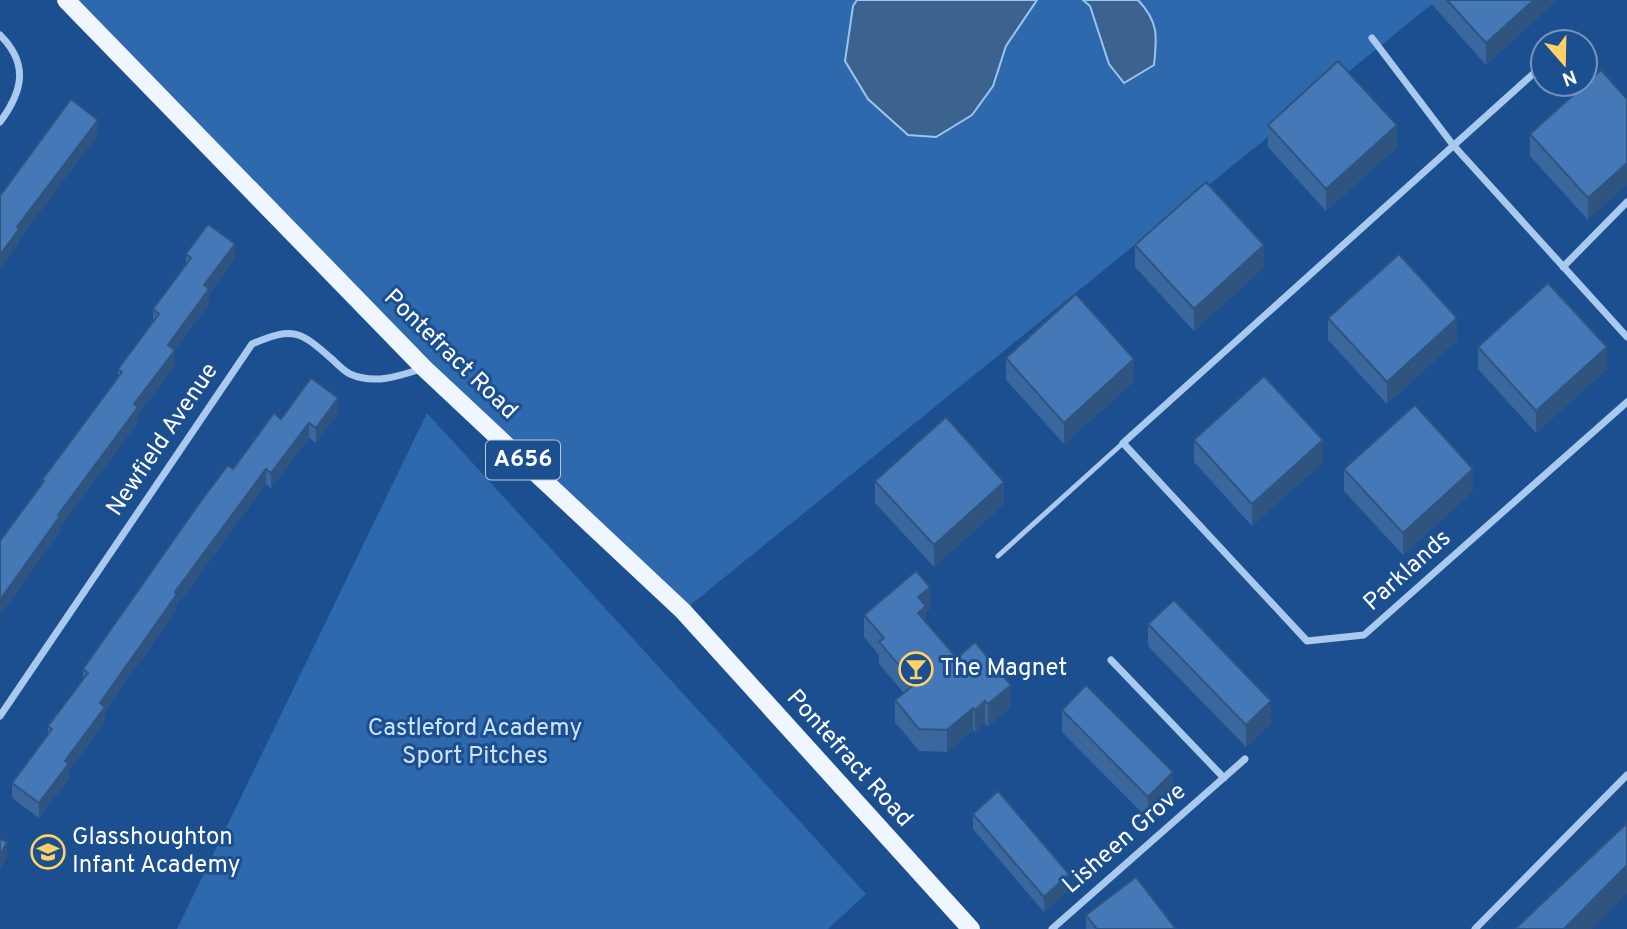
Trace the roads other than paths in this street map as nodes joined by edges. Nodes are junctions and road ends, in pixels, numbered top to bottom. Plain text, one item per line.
1 (66, 0) edge
2 (0, 35) edge
3 (1372, 38) dead end
4 (1529, 77) edge
5 (0, 121) edge
6 (1453, 145) junction
7 (1627, 202) edge
8 (1563, 267) junction
9 (1627, 337) edge
10 (424, 368) junction
11 (1627, 402) edge
12 (1123, 443) junction
13 (998, 556) dead end
14 (1111, 660) dead end
15 (0, 716) edge
16 (1245, 759) dead end
17 (1627, 775) edge
18 (1224, 778) junction
19 (971, 929) edge
20 (1052, 929) edge
21 (1475, 929) edge

1 - 10 main road, Pontefract Road / A656
2 - 5 street
3 - 6 street
4 - 6 street
6 - 8 street
6 - 12 street
7 - 8 street
8 - 9 street
10 - 15 street, Newfield Avenue
10 - 19 main road, Pontefract Road / A656
11 - 12 street, Parklands
12 - 13 lane
14 - 18 street, Lisheen Grove
16 - 18 street, Lisheen Grove
17 - 21 street
18 - 20 street, Lisheen Grove

